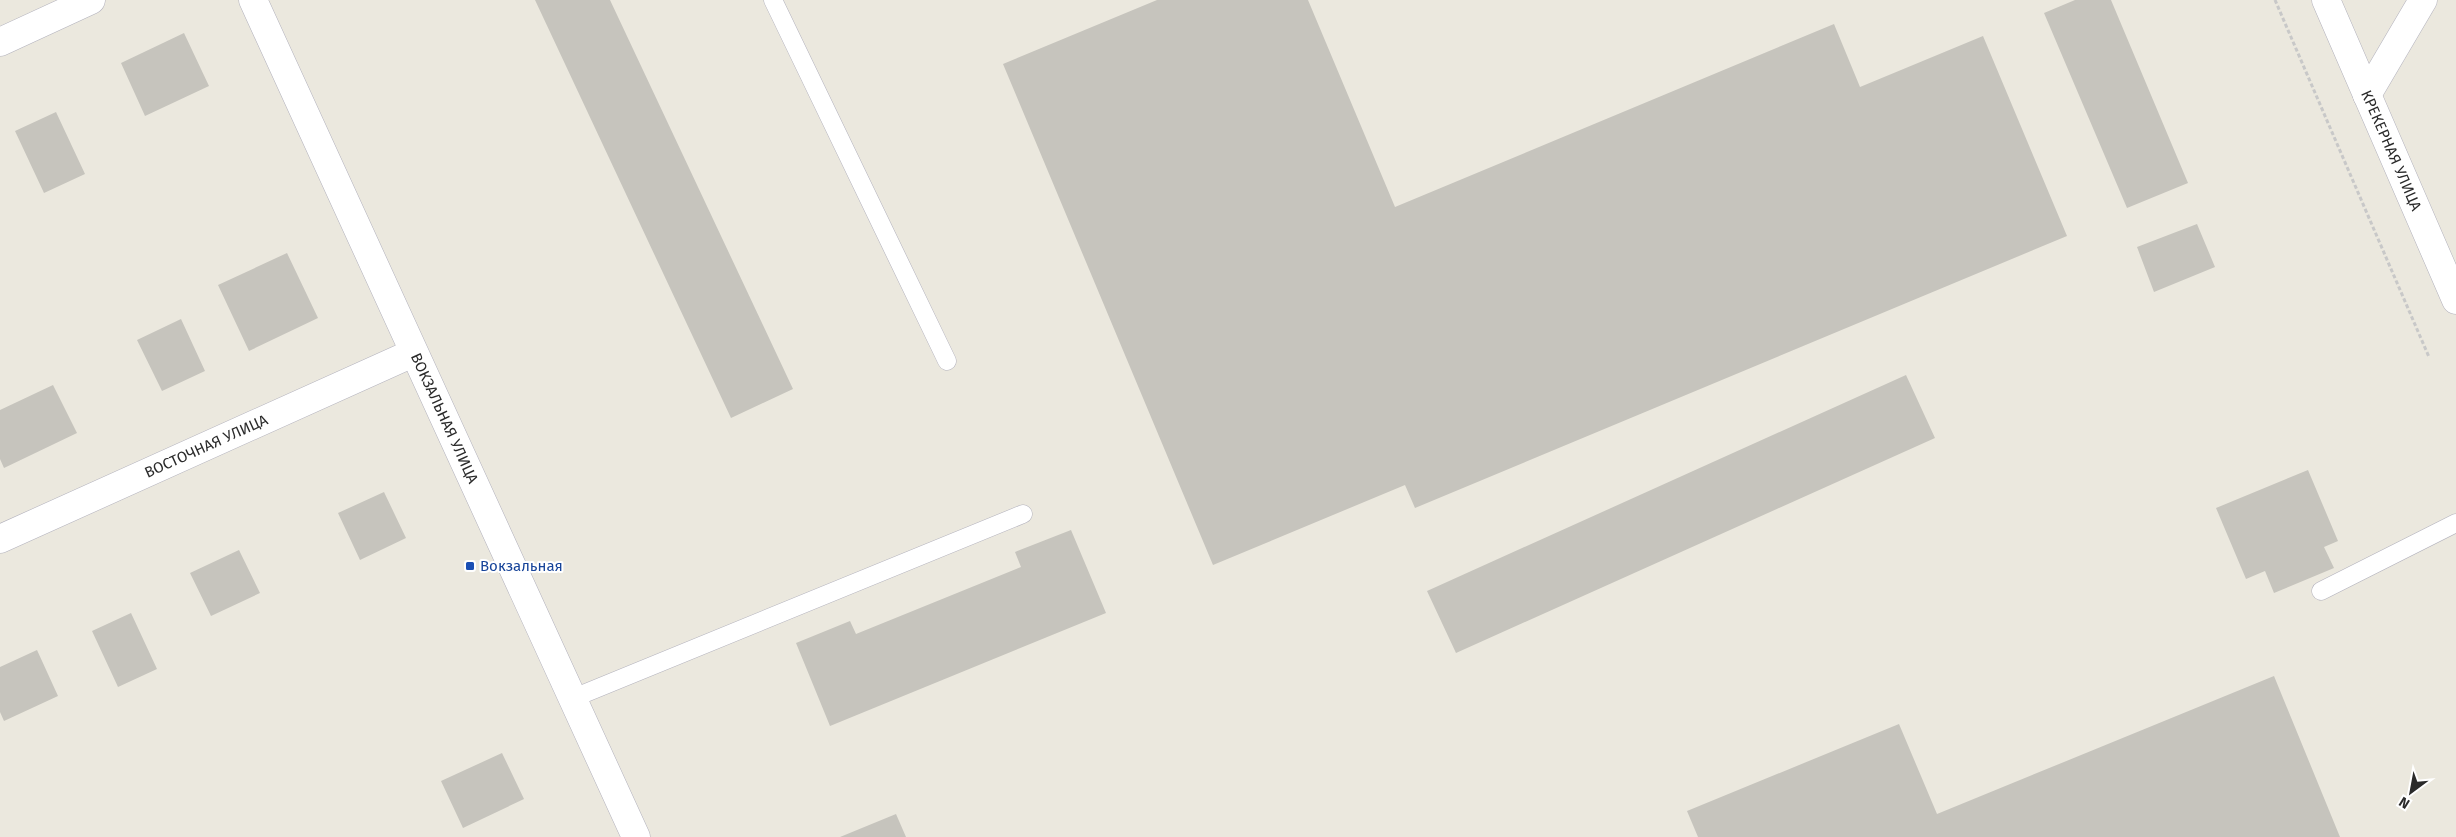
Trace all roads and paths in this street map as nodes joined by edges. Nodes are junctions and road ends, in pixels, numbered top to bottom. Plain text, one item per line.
1 (92, 0) edge
2 (253, 0) edge
3 (773, 0) edge
4 (2275, 0) edge
5 (2326, 0) edge
6 (2423, 0) edge
7 (0, 42) edge
8 (2367, 95) junction
9 (2456, 300) edge
10 (413, 353) junction
11 (2429, 357) dead end
12 (946, 360) dead end
13 (1023, 514) dead end
14 (2456, 523) edge
15 (0, 539) edge
16 (2321, 591) dead end
17 (571, 699) junction
18 (636, 837) edge

1 - 7 street
2 - 10 street, ВОКЗАЛЬНАЯ УЛИЦА
3 - 12 lane
4 - 11 path
5 - 8 street, КРЕКЕРНАЯ УЛИЦА
6 - 8 street
8 - 9 street, КРЕКЕРНАЯ УЛИЦА
10 - 15 street, ВОСТОЧНАЯ УЛИЦА
10 - 17 street, ВОКЗАЛЬНАЯ УЛИЦА
13 - 17 lane
14 - 16 lane
17 - 18 street, ВОКЗАЛЬНАЯ УЛИЦА

